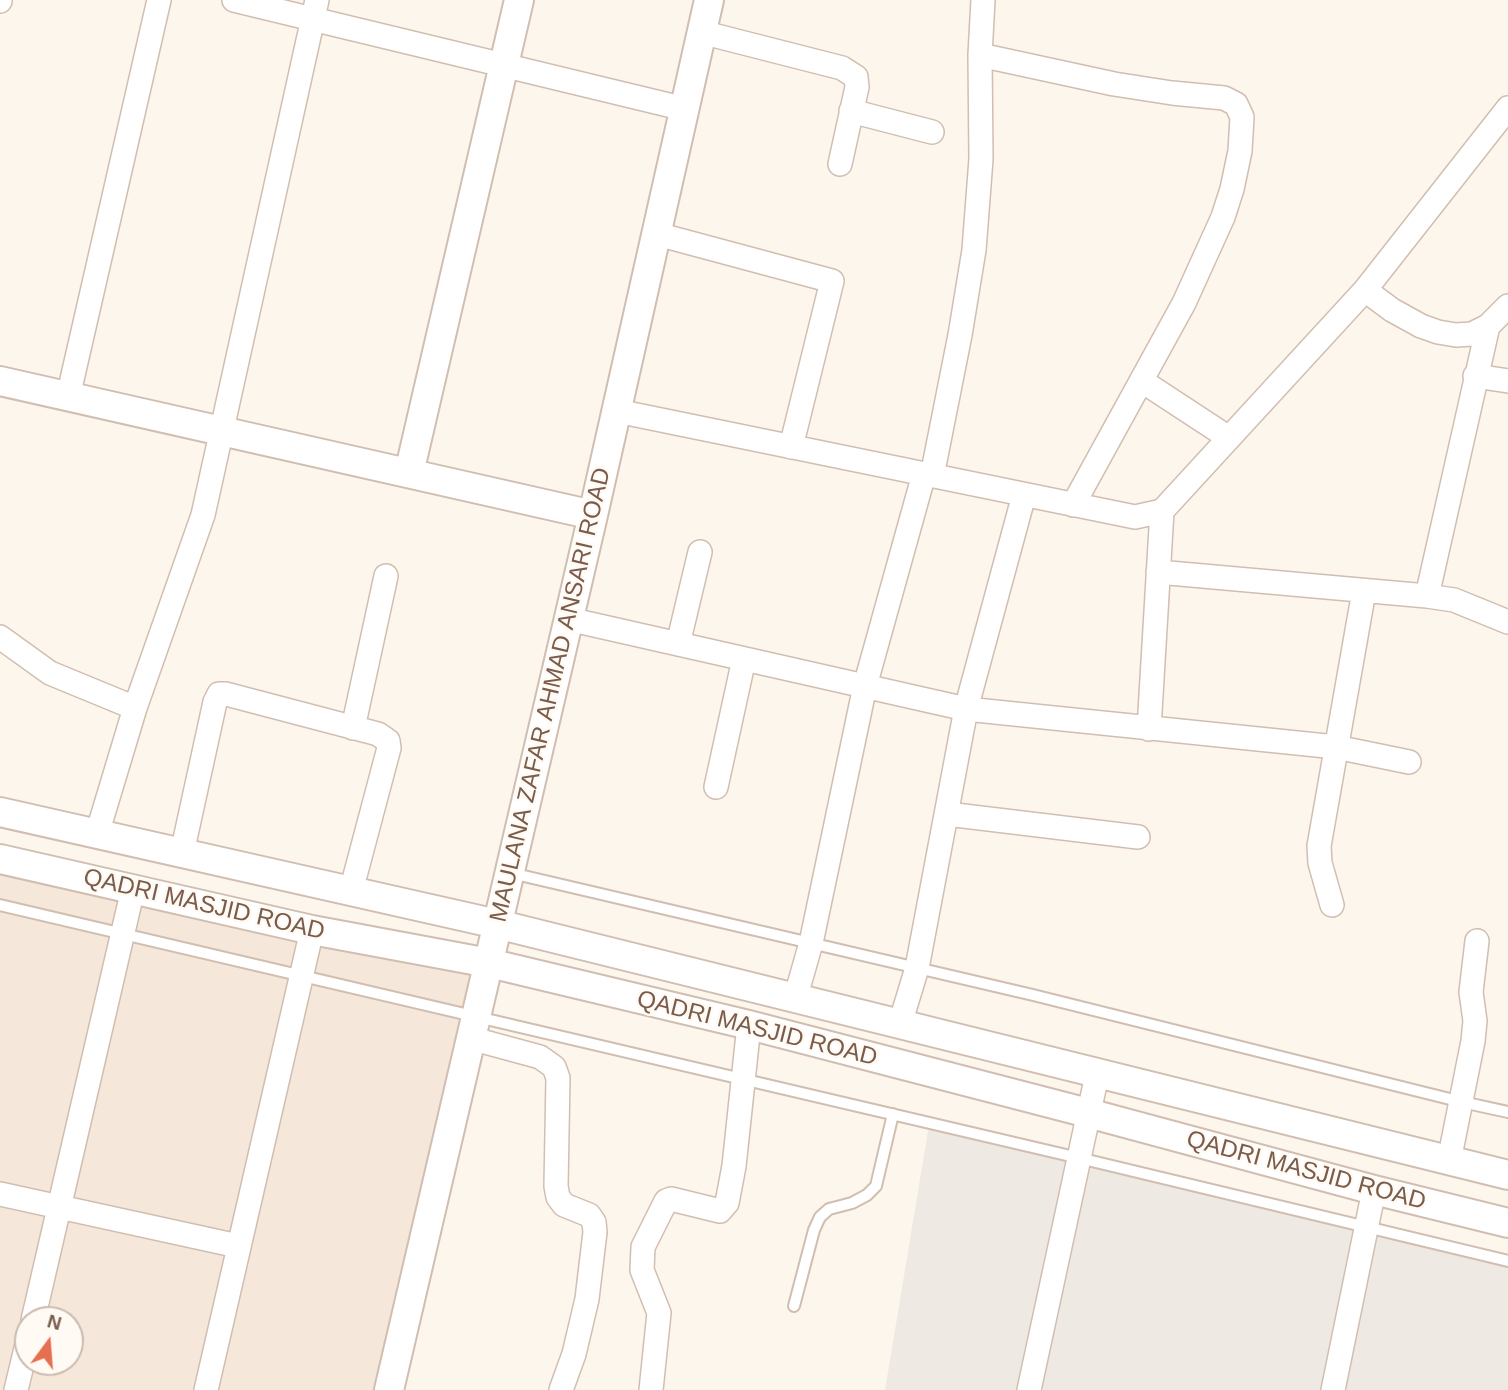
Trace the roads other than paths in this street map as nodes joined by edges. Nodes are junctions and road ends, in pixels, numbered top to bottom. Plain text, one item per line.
1 (159, 0) edge
2 (234, 0) edge
3 (519, 0) edge
4 (709, 0) edge
5 (983, 0) edge
6 (315, 9) edge
7 (701, 32) junction
8 (980, 55) junction
9 (504, 65) junction
10 (685, 109) junction
11 (851, 111) junction
12 (1504, 122) edge
13 (932, 132) dead end
14 (840, 164) dead end
15 (657, 234) junction
16 (1365, 290) junction
17 (1508, 306) edge
18 (1488, 326) junction
19 (1475, 376) junction
20 (0, 381) edge
21 (1142, 381) junction
22 (1508, 381) edge
23 (68, 397) junction
24 (617, 411) junction
25 (223, 431) junction
26 (1229, 439) junction
27 (791, 447) junction
28 (410, 473) junction
29 (928, 475) junction
30 (1024, 495) junction
31 (1073, 505) junction
32 (1162, 511) junction
33 (593, 515) junction
34 (700, 552) dead end
35 (1158, 572) junction
36 (386, 576) dead end
37 (1364, 591) junction
38 (1427, 596) junction
39 (568, 619) junction
40 (1508, 622) edge
41 (0, 637) edge
42 (678, 644) junction
43 (744, 659) junction
44 (865, 686) junction
45 (135, 708) junction
46 (966, 709) junction
47 (353, 728) junction
48 (1149, 729) junction
49 (1336, 747) junction
50 (1409, 762) dead end
51 (716, 787) dead end
52 (0, 812) edge
53 (947, 814) junction
54 (97, 834) junction
55 (1139, 837) dead end
56 (182, 853) junction
57 (0, 859) edge
58 (509, 872) junction
59 (134, 889) junction
60 (351, 891) junction
61 (0, 905) edge
62 (1332, 905) dead end
63 (497, 924) junction
64 (312, 930) junction
65 (123, 933) junction
66 (1477, 941) dead end
67 (811, 943) junction
68 (489, 963) junction
69 (917, 968) junction
70 (301, 975) junction
71 (795, 999) junction
72 (900, 1024) junction
73 (749, 1025) junction
74 (473, 1027) junction
75 (1097, 1075) junction
76 (742, 1079) junction
77 (1462, 1102) junction
78 (1508, 1112) edge
79 (1088, 1113) junction
80 (893, 1114) junction
81 (1079, 1158) junction
82 (1449, 1161) junction
83 (1502, 1168) edge
84 (1374, 1190) junction
85 (0, 1194) edge
86 (59, 1207) junction
87 (1480, 1215) junction
88 (1508, 1223) edge
89 (1366, 1227) junction
90 (238, 1246) junction
91 (1508, 1261) edge
92 (36, 1306) edge
93 (794, 1306) dead end
94 (206, 1390) edge
95 (389, 1390) edge
96 (561, 1390) edge
97 (651, 1390) edge
98 (1028, 1390) edge
99 (1333, 1390) edge

1 - 23 street
2 - 6 street
3 - 9 street
4 - 7 street, MAULANA ZAFAR AHMAD ANSARI ROAD
5 - 8 street
6 - 9 street
6 - 25 street
7 - 10 street, MAULANA ZAFAR AHMAD ANSARI ROAD
7 - 11 street
8 - 21 street
8 - 29 street
9 - 10 street
9 - 28 street
10 - 15 street, MAULANA ZAFAR AHMAD ANSARI ROAD
11 - 13 street
11 - 14 street
12 - 16 street
15 - 24 street, MAULANA ZAFAR AHMAD ANSARI ROAD
15 - 27 street
16 - 18 street
16 - 26 street
17 - 18 street
18 - 19 street
19 - 22 street
19 - 38 street
20 - 23 street
21 - 26 street
21 - 31 street
23 - 25 street
24 - 27 street
24 - 33 street, MAULANA ZAFAR AHMAD ANSARI ROAD
25 - 28 street
25 - 45 street
26 - 32 street
27 - 29 street
28 - 33 street
29 - 30 street
29 - 44 street
30 - 31 street
30 - 46 street
31 - 32 street
32 - 35 street
33 - 39 street, MAULANA ZAFAR AHMAD ANSARI ROAD
34 - 42 street
35 - 37 street
35 - 48 street
36 - 47 street
37 - 38 street
37 - 49 street
38 - 40 street
39 - 42 street
39 - 58 street, MAULANA ZAFAR AHMAD ANSARI ROAD
41 - 45 street
42 - 43 street
43 - 44 street
43 - 51 street
44 - 46 street
44 - 67 street
45 - 54 street
46 - 48 street
46 - 53 street
47 - 56 street
47 - 60 street
48 - 49 street
49 - 50 street
49 - 62 street
52 - 54 street, QADRI MASJID ROAD
53 - 55 street
53 - 69 street
54 - 56 street, QADRI MASJID ROAD
56 - 60 street, QADRI MASJID ROAD
57 - 59 street, QADRI MASJID ROAD
58 - 63 street, MAULANA ZAFAR AHMAD ANSARI ROAD
58 - 67 lane
59 - 64 street, QADRI MASJID ROAD
59 - 65 street
60 - 63 street, QADRI MASJID ROAD
61 - 65 lane
63 - 68 street, MAULANA ZAFAR AHMAD ANSARI ROAD
63 - 71 street, QADRI MASJID ROAD
64 - 68 street, QADRI MASJID ROAD
64 - 70 street
65 - 70 lane
65 - 86 street
66 - 77 street
67 - 69 lane
67 - 71 street
68 - 73 street, QADRI MASJID ROAD
68 - 74 street, MAULANA ZAFAR AHMAD ANSARI ROAD
69 - 72 street
69 - 77 lane
70 - 74 lane
70 - 90 street
71 - 72 street, QADRI MASJID ROAD
72 - 75 street, QADRI MASJID ROAD
73 - 76 street
73 - 79 street, QADRI MASJID ROAD
74 - 76 lane
74 - 95 street, MAULANA ZAFAR AHMAD ANSARI ROAD
74 - 96 street
75 - 79 street
75 - 82 street, QADRI MASJID ROAD
76 - 80 lane
76 - 97 street
77 - 78 lane
77 - 82 street
79 - 81 street
79 - 84 street, QADRI MASJID ROAD
80 - 81 lane
80 - 93 lane
81 - 89 lane
81 - 98 street
82 - 83 street, QADRI MASJID ROAD
83 - 87 street
84 - 87 street, QADRI MASJID ROAD
84 - 89 street
85 - 86 street
86 - 90 street
86 - 92 street
87 - 88 street, QADRI MASJID ROAD
89 - 91 lane
89 - 99 street
90 - 94 street

